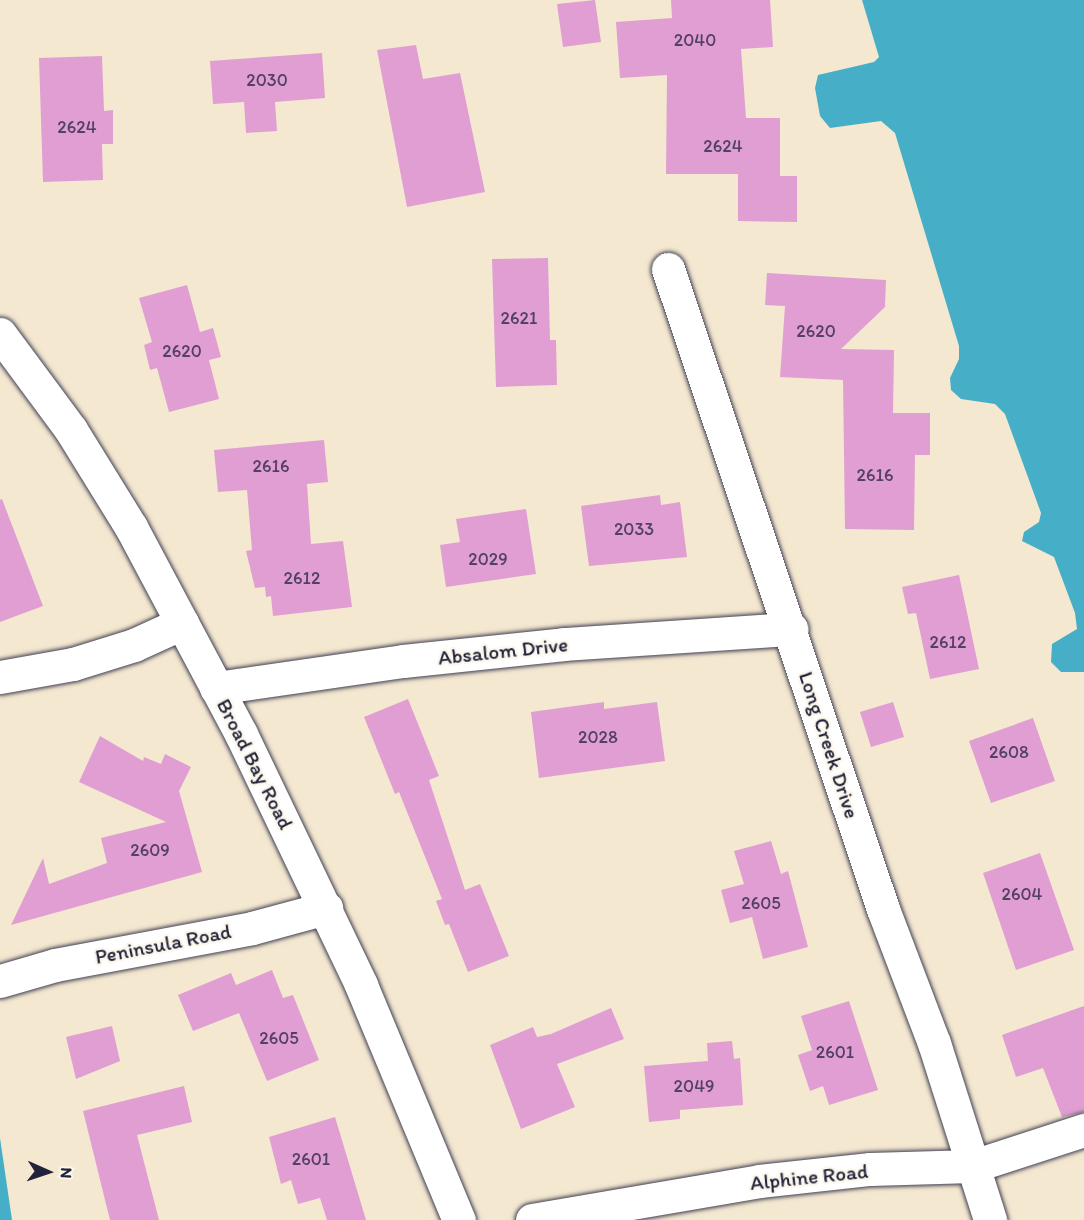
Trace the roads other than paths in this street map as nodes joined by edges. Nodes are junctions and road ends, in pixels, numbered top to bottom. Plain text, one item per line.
1 (668, 269) dead end
2 (0, 334) edge
3 (182, 623) junction
4 (792, 629) junction
5 (0, 677) edge
6 (216, 688) junction
7 (326, 908) junction
8 (0, 981) edge
9 (1084, 1130) edge
10 (974, 1166) junction
11 (459, 1220) edge
12 (531, 1220) edge
13 (990, 1220) edge

1 - 4 street, Long Creek Drive
2 - 3 street, Broad Bay Road
3 - 5 street
3 - 6 street, Broad Bay Road
4 - 6 street, Absalom Drive
4 - 10 street, Long Creek Drive
6 - 7 street, Broad Bay Road
7 - 8 street, Peninsula Road
7 - 11 street, Broad Bay Road
9 - 10 street, Alphine Road
10 - 12 street, Alphine Road
10 - 13 street, Long Creek Drive

